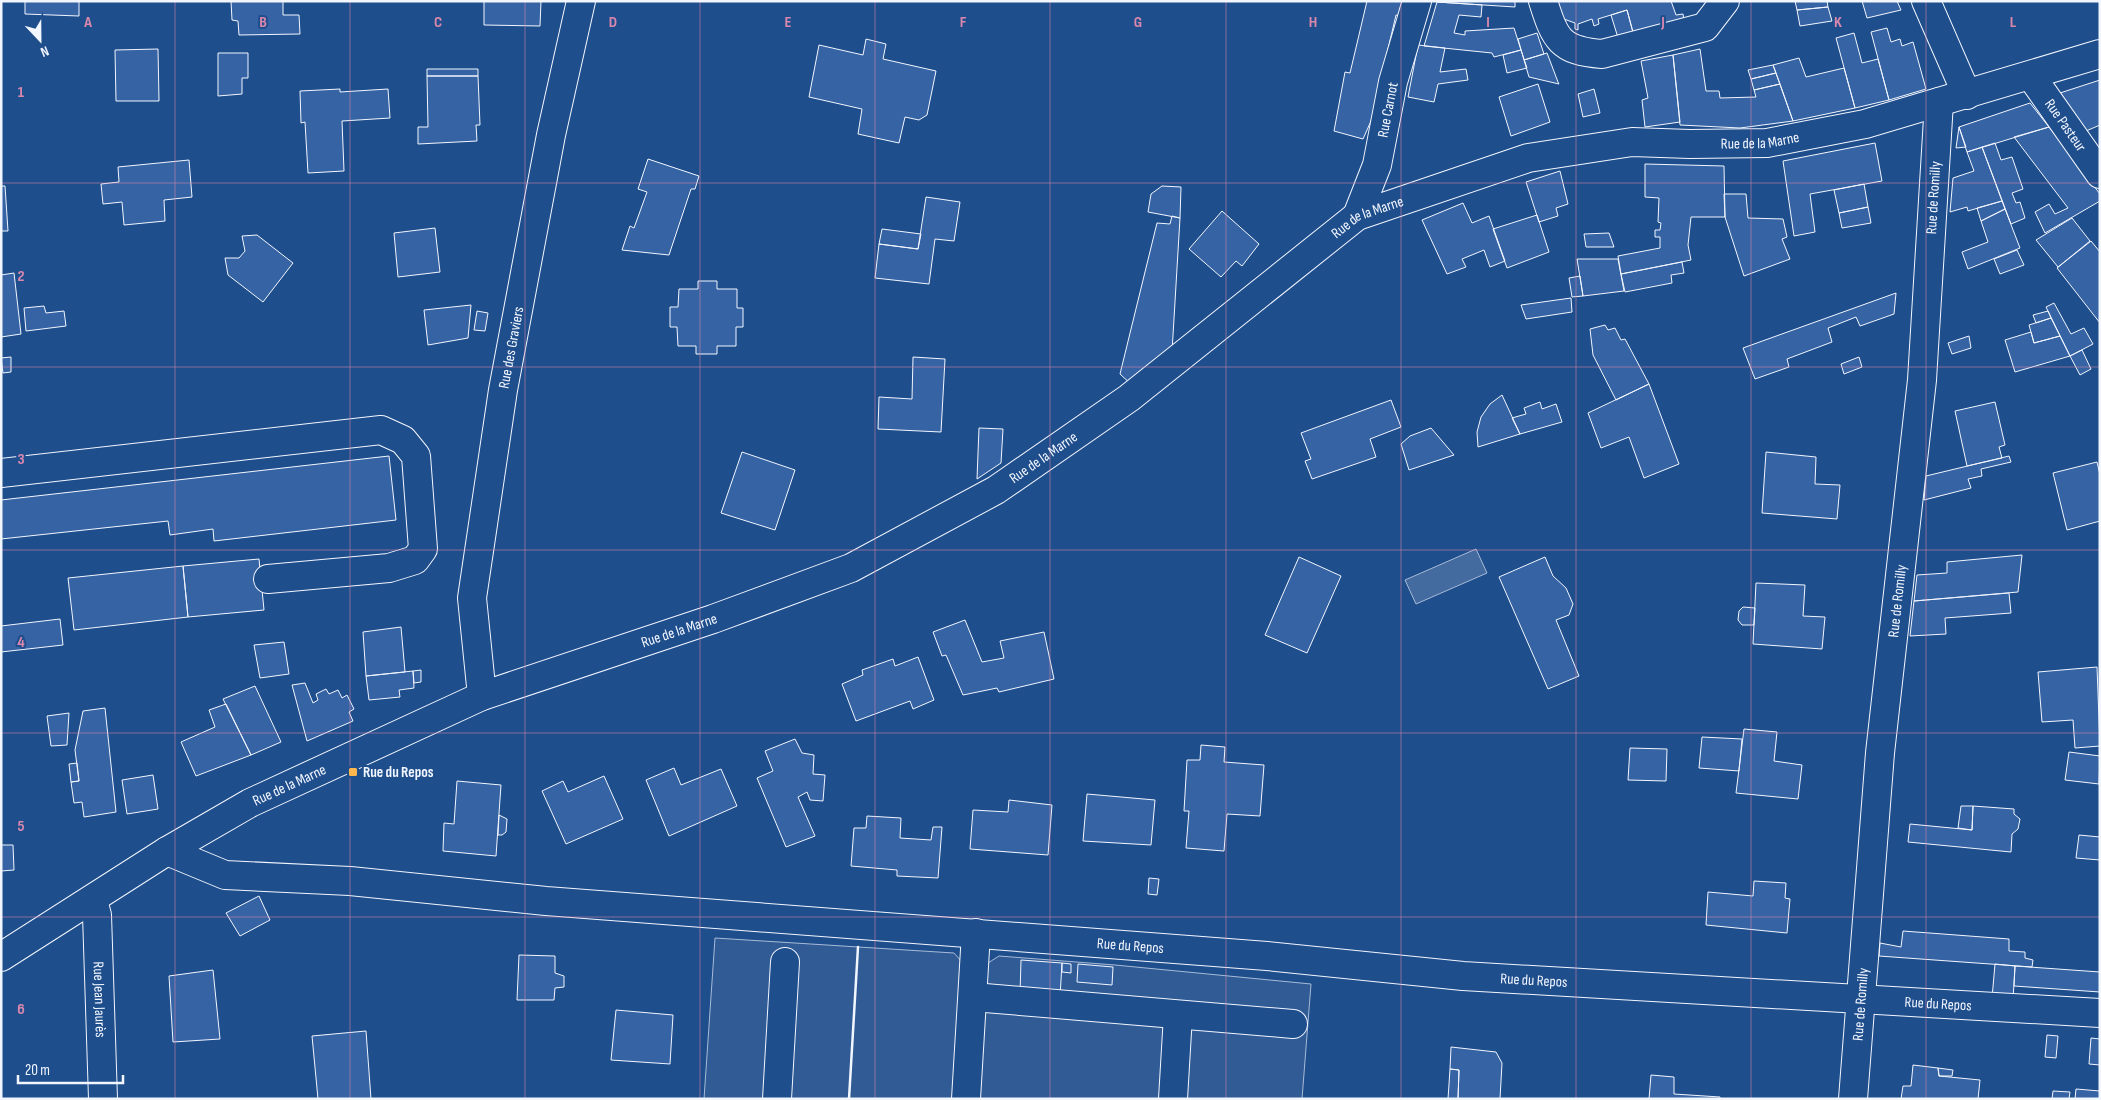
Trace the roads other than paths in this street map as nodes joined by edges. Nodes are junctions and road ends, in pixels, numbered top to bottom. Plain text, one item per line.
1 (580, 1) edge
2 (1417, 1) edge
3 (1542, 1) edge
4 (1725, 1) edge
5 (1926, 1) edge
6 (2100, 54) edge
7 (2031, 76) junction
8 (1966, 95) junction
9 (1939, 102) junction
10 (2100, 174) edge
11 (1357, 216) junction
12 (1, 473) edge
13 (268, 579) dead end
14 (482, 696) junction
15 (167, 851) junction
16 (94, 900) junction
17 (976, 933) junction
18 (1, 957) edge
19 (785, 962) dead end
20 (973, 997) junction
21 (1861, 998) junction
22 (2100, 1013) edge
23 (1178, 1015) junction
24 (1293, 1024) dead end
25 (103, 1099) edge
26 (777, 1099) edge
27 (966, 1099) edge
28 (1173, 1099) edge
29 (1853, 1099) edge

1 - 14 street, Rue des Graviers
2 - 11 street, Rue Carnot
3 - 4 street
5 - 8 street
6 - 7 street, Rue de la Marne
7 - 8 street, Rue de la Marne
7 - 10 street, Rue Pasteur
8 - 9 street, Rue de la Marne
9 - 11 street, Rue de la Marne
9 - 21 street, Rue de Romilly
11 - 14 street, Rue de la Marne
12 - 13 street
14 - 15 street, Rue de la Marne
15 - 16 street, Rue de la Marne
15 - 17 street, Rue du Repos
16 - 18 street, Rue de la Marne
16 - 25 street, Rue Jean Jaurès
17 - 20 street
17 - 21 street, Rue du Repos
19 - 26 street
20 - 23 street
20 - 27 street
21 - 22 street, Rue du Repos
21 - 29 street, Rue de Romilly
23 - 24 street
23 - 28 street

